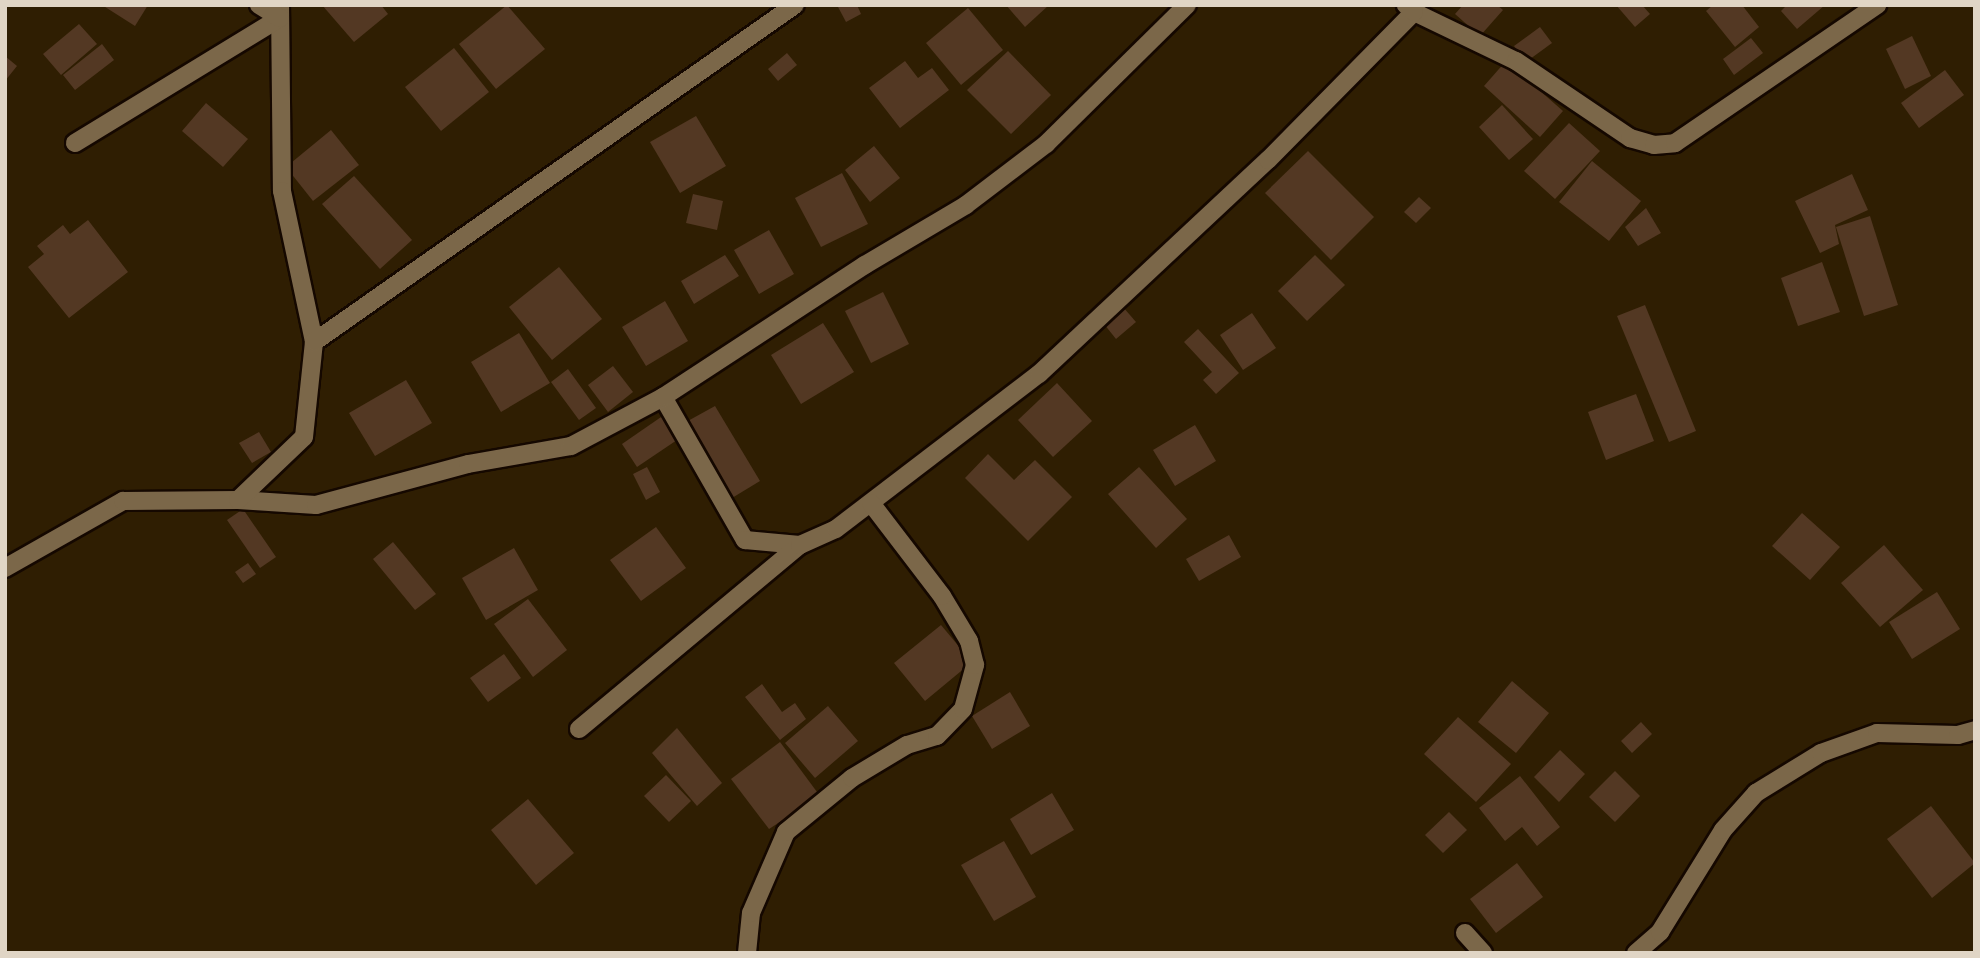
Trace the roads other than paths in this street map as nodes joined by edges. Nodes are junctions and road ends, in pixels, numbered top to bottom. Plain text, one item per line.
1 (259, 5) edge
2 (795, 5) edge
3 (1187, 5) edge
4 (1877, 5) edge
5 (1412, 8) edge
6 (280, 12) edge
7 (75, 143) dead end
8 (314, 342) junction
9 (663, 397) junction
10 (237, 500) junction
11 (871, 503) junction
12 (800, 545) junction
13 (5, 568) edge
14 (579, 729) dead end
15 (1975, 730) edge
16 (1465, 933) dead end
17 (747, 953) edge
18 (1483, 953) edge
19 (1636, 953) edge

1 - 6 street
2 - 8 street
3 - 9 street
4 - 5 street
5 - 11 street
6 - 7 street
6 - 8 street
8 - 10 street
9 - 10 street
9 - 12 street
10 - 13 street
11 - 12 street
11 - 17 street
12 - 14 street
15 - 19 street
16 - 18 street

